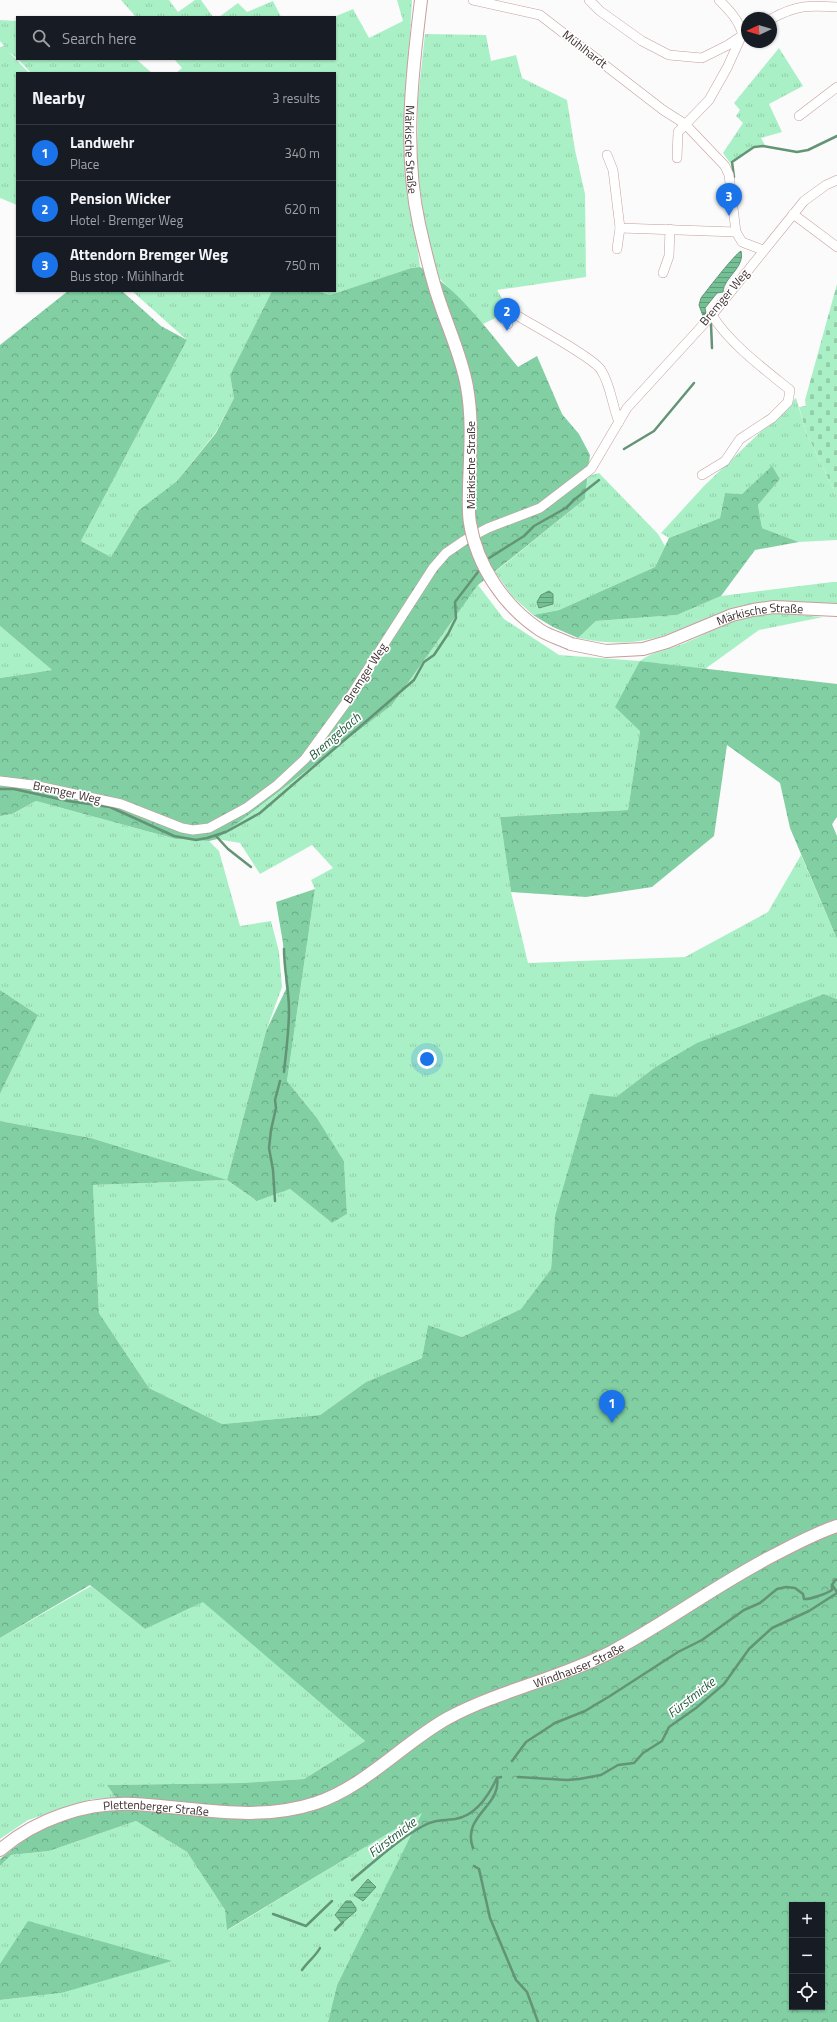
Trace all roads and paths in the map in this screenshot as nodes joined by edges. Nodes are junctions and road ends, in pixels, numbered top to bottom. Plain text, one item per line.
1 (421, 0) edge
2 (473, 0) edge
3 (589, 0) edge
4 (719, 0) edge
5 (837, 6) edge
6 (777, 16) edge
7 (741, 26) edge
8 (741, 36) edge
9 (741, 41) edge
10 (837, 87) edge
11 (799, 116) dead end
12 (685, 124) junction
13 (606, 154) dead end
14 (677, 158) dead end
15 (837, 180) edge
16 (793, 214) junction
17 (620, 228) junction
18 (670, 229) junction
19 (736, 232) junction
20 (837, 247) edge
21 (617, 249) dead end
22 (763, 250) junction
23 (663, 273) dead end
24 (708, 318) junction
25 (508, 324) dead end
26 (619, 422) junction
27 (702, 475) dead end
28 (837, 610) edge
29 (0, 781) edge
30 (837, 1526) edge
31 (320, 1801) joint
32 (0, 1850) edge

1 - 28 main road, Märkische Straße, bridge
2 - 12 street, Mühlhardt
3 - 8 street
4 - 7 street
5 - 6 street
9 - 12 street
10 - 11 street
12 - 14 street
12 - 19 street, Mühlhardt
13 - 17 street
15 - 16 street, Bremger Weg
16 - 20 street
16 - 22 street, Bremger Weg
17 - 18 street
17 - 21 street
18 - 19 street
18 - 23 street
19 - 22 street
22 - 24 street, Bremger Weg
24 - 26 street, Bremger Weg
24 - 27 street
25 - 26 street
26 - 29 street, Bremger Weg
30 - 31 main road, Windhauser Straße
31 - 32 main road, Plettenberger Straße

